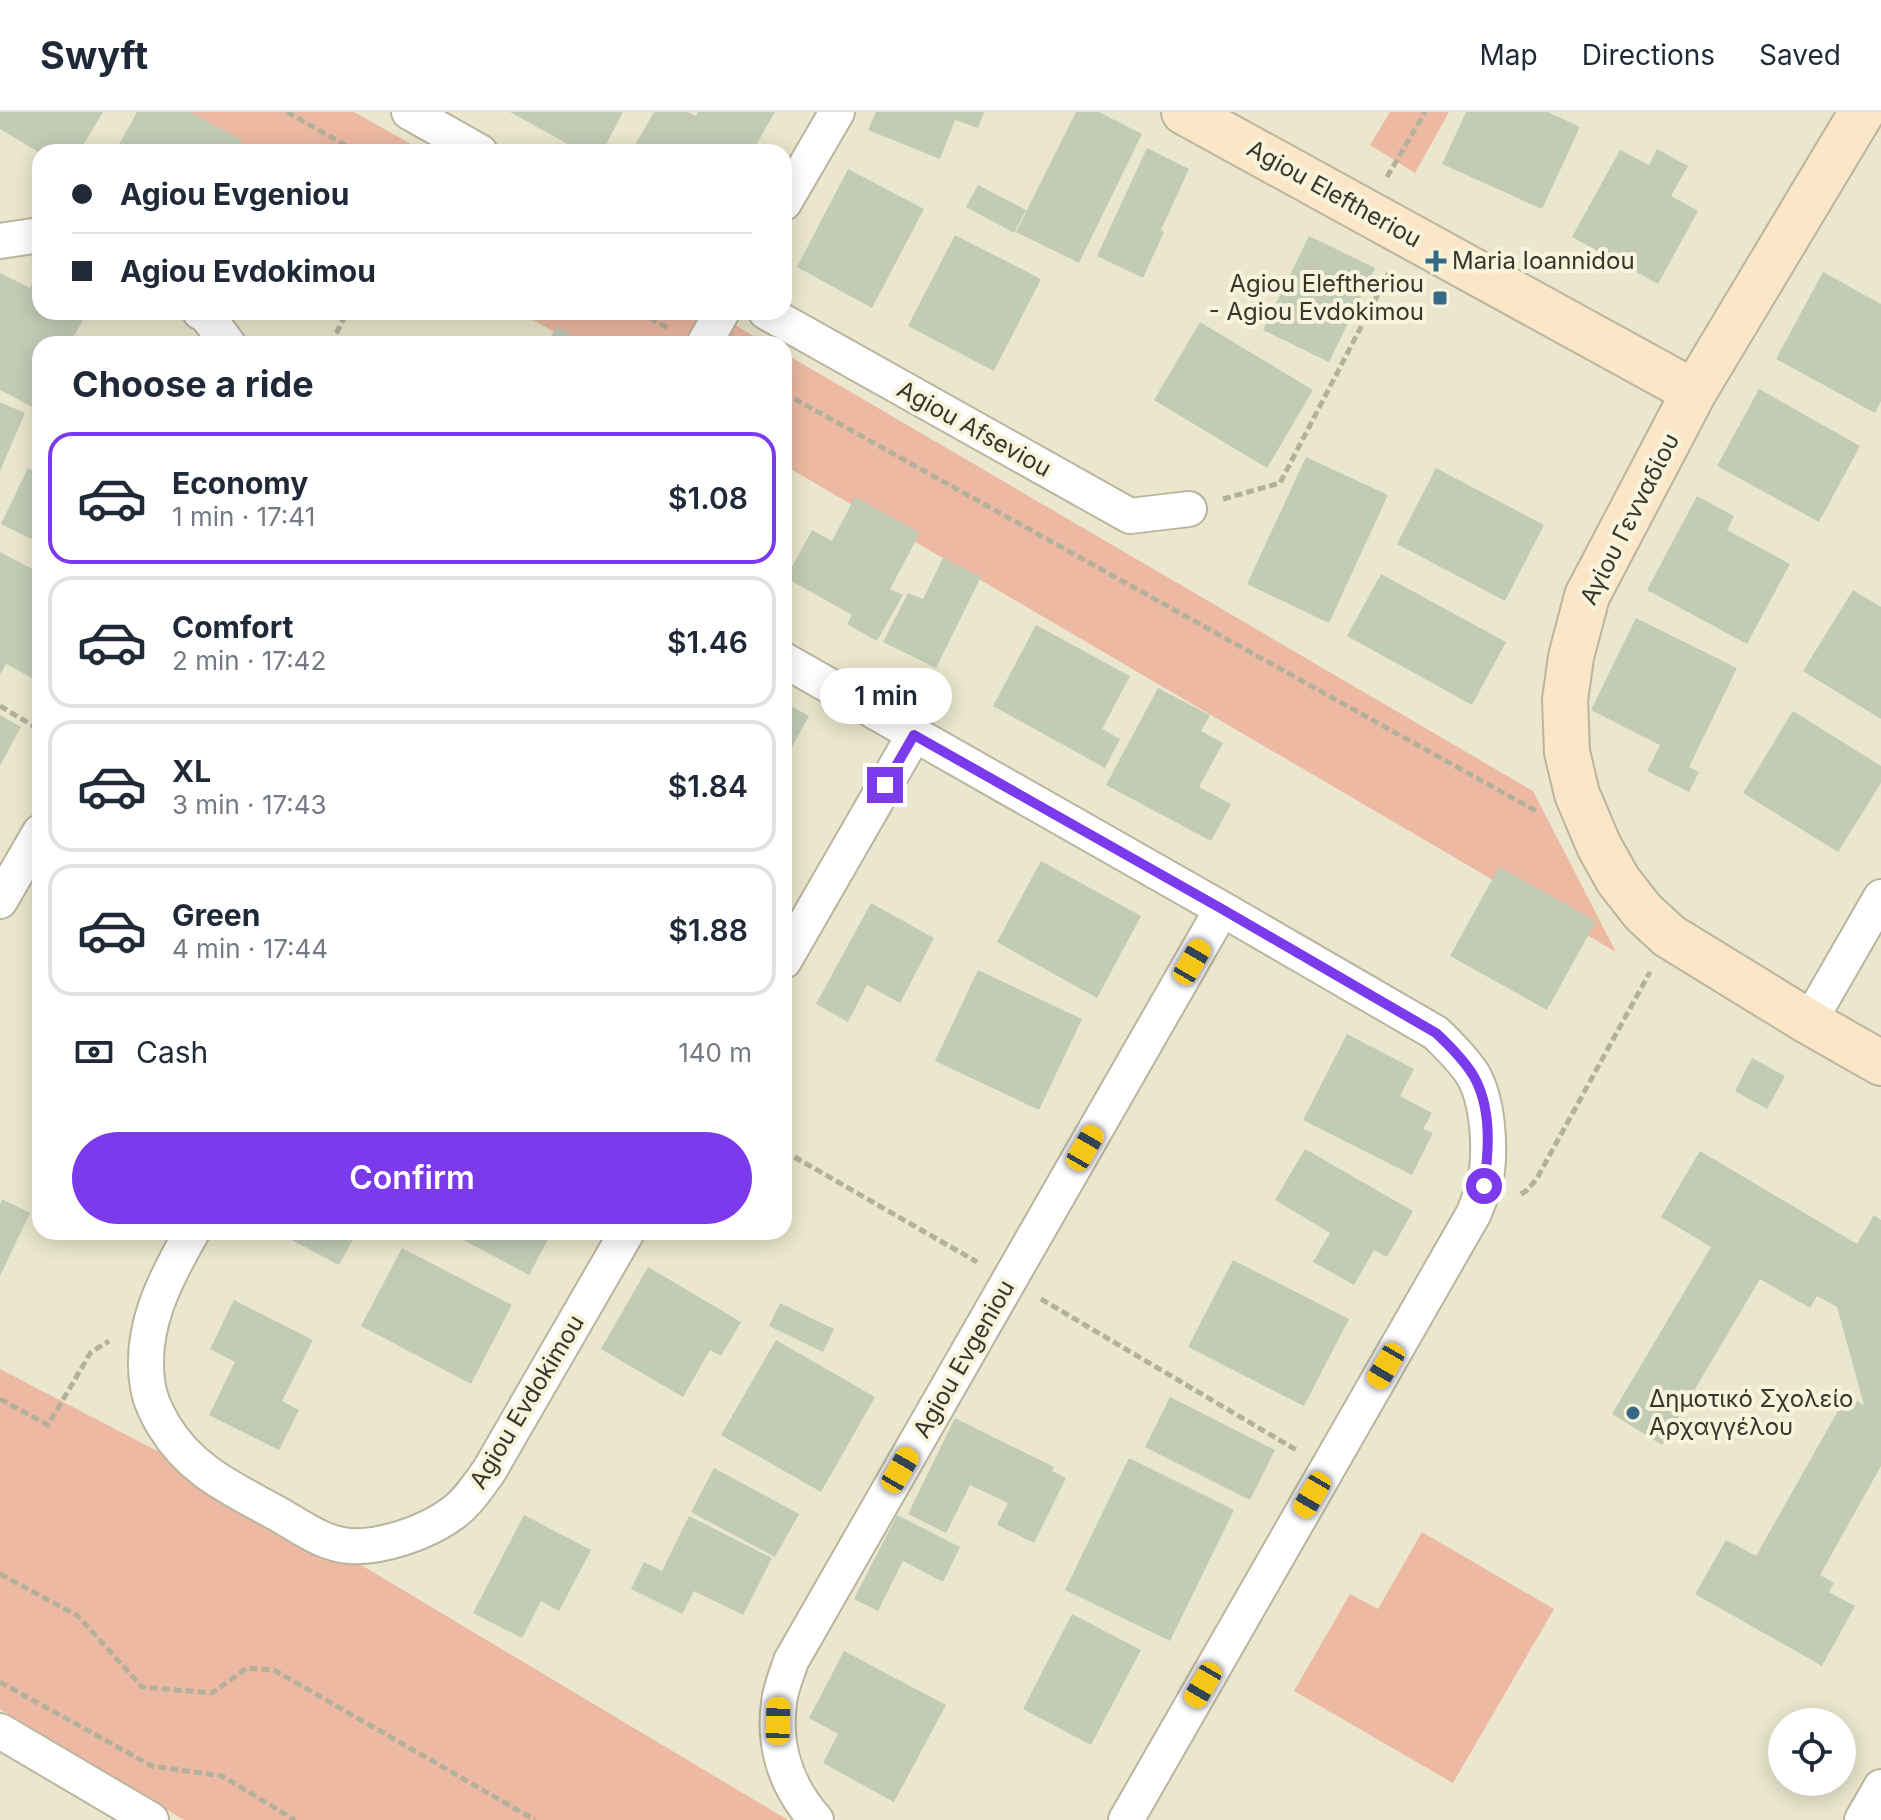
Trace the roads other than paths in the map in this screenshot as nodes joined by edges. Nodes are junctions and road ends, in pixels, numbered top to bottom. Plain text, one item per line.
1 (409, 112) edge
2 (837, 112) edge
3 (1184, 112) edge
4 (1862, 112) edge
5 (466, 144) edge
6 (792, 189) edge
7 (32, 236) edge
8 (0, 241) edge
9 (780, 320) edge
10 (1694, 392) junction
11 (1189, 509) road end
12 (792, 665) edge
13 (914, 735) junction
14 (32, 846) edge
15 (1881, 897) edge
16 (0, 901) edge
17 (1222, 909) junction
18 (792, 947) edge
19 (1809, 1022) junction
20 (1881, 1063) edge
21 (187, 1240) edge
22 (622, 1240) edge
23 (0, 1731) edge
24 (1881, 1787) edge
25 (151, 1820) edge
26 (816, 1820) edge
27 (1126, 1820) edge
28 (1862, 1820) edge

1 - 5 street
2 - 6 street
3 - 10 street, Agiou Eleftheriou
4 - 10 street, Αγίου Γενναδίου
7 - 8 street
9 - 11 street, Agiou Afseviou
10 - 19 street, Αγίου Γενναδίου
12 - 13 street
13 - 17 street
13 - 18 street
14 - 16 street
15 - 19 street
17 - 26 street, Agiou Evgeniou
17 - 27 street
19 - 20 street, Αγίου Γενναδίου
21 - 22 street, Agiou Evdokimou
23 - 25 street
24 - 28 street

